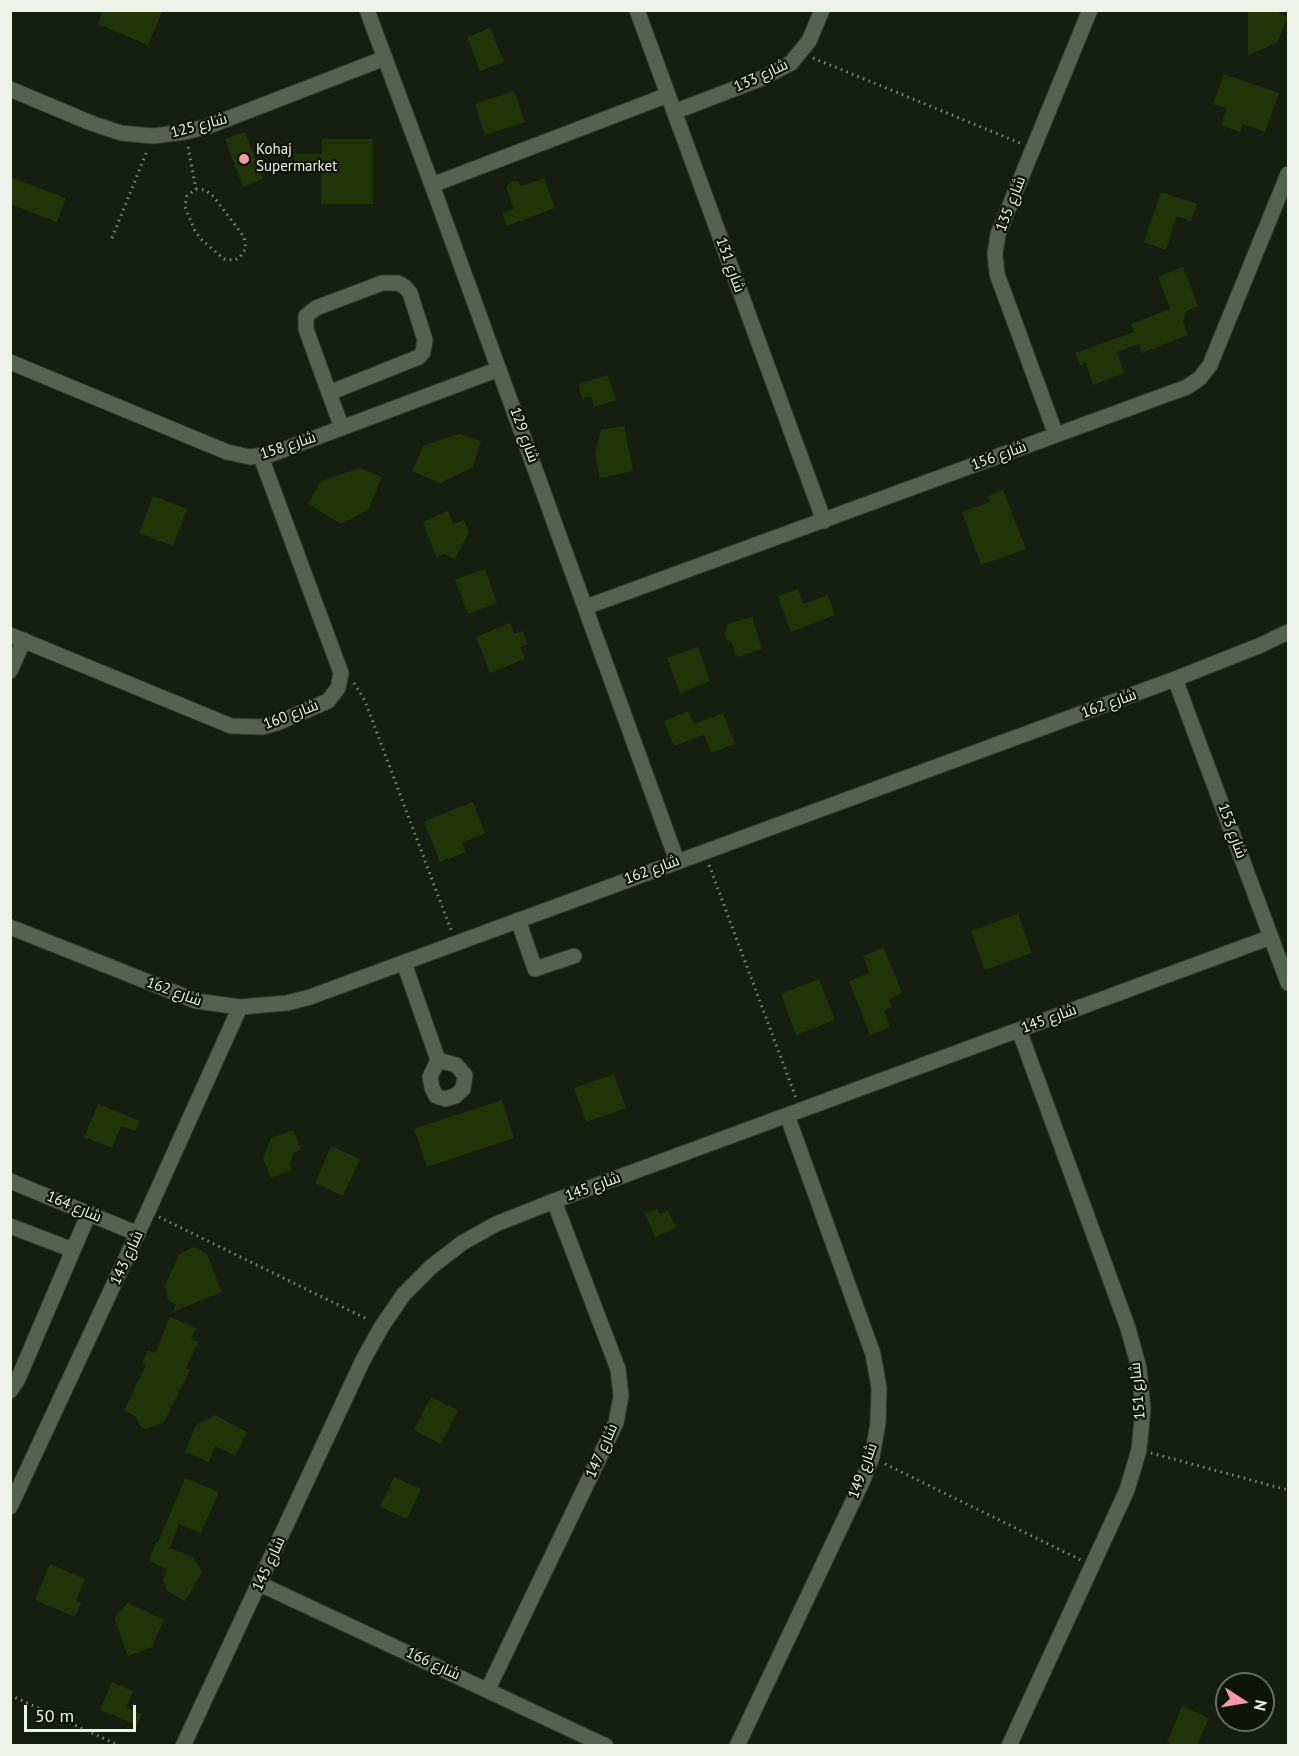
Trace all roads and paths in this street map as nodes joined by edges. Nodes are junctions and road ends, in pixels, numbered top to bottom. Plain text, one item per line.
1 (367, 10) edge
2 (637, 10) edge
3 (822, 10) edge
4 (1090, 10) edge
5 (801, 53) junction
6 (385, 58) junction
7 (10, 89) edge
8 (668, 95) junction
9 (674, 112) junction
10 (185, 132) junction
11 (153, 136) junction
12 (1033, 148) junction
13 (1288, 174) edge
14 (432, 185) junction
15 (196, 189) junction
16 (112, 238) dead end
17 (10, 362) edge
18 (499, 369) junction
19 (329, 393) junction
20 (342, 428) junction
21 (1056, 435) junction
22 (261, 457) junction
23 (824, 520) junction
24 (586, 607) junction
25 (1288, 632) edge
26 (17, 638) edge
27 (10, 671) edge
28 (341, 673) junction
29 (1175, 679) junction
30 (704, 851) junction
31 (677, 861) junction
32 (518, 920) junction
33 (10, 927) edge
34 (1271, 937) junction
35 (455, 943) junction
36 (574, 956) dead end
37 (404, 963) junction
38 (1288, 983) edge
39 (240, 1007) junction
40 (1018, 1030) junction
41 (438, 1060) dead end
42 (794, 1113) junction
43 (10, 1180) edge
44 (554, 1201) junction
45 (148, 1211) junction
46 (89, 1213) junction
47 (10, 1226) edge
48 (138, 1234) junction
49 (73, 1250) junction
50 (381, 1326) junction
51 (10, 1391) edge
52 (1139, 1450) junction
53 (872, 1457) junction
54 (1288, 1490) edge
55 (10, 1508) edge
56 (1093, 1566) junction
57 (260, 1584) junction
58 (488, 1689) junction
59 (10, 1695) edge
60 (120, 1746) edge
61 (183, 1746) edge
62 (606, 1746) edge
63 (737, 1746) edge
64 (1009, 1746) edge

1 - 6 street, شارع 129
2 - 8 street, شارع 131
3 - 5 street, شارع 133
4 - 12 street, شارع 135
5 - 9 street, شارع 133
5 - 12 path
6 - 10 street, شارع 125
6 - 14 street, شارع 129
7 - 11 street, شارع 125
8 - 9 street, شارع 131
8 - 14 street
9 - 23 street, شارع 131
10 - 11 street, شارع 125
10 - 15 path
11 - 16 path
12 - 21 street, شارع 135
13 - 21 street, شارع 156
14 - 18 street, شارع 129
15 - 15 path
17 - 22 street, شارع 158
18 - 20 street, شارع 158
18 - 24 street, شارع 129
19 - 19 street
19 - 20 street
20 - 22 street, شارع 158
21 - 23 street, شارع 156
22 - 28 street
23 - 24 street, شارع 156
24 - 31 street, شارع 129
25 - 29 street, شارع 162
26 - 27 street
26 - 28 street, شارع 160
28 - 35 path
29 - 30 street, شارع 162
29 - 34 street, شارع 153
30 - 31 street, شارع 162
30 - 42 path
31 - 32 street, شارع 162
32 - 35 street, شارع 162
32 - 36 street
33 - 39 street, شارع 162
34 - 38 street, شارع 153
34 - 40 street, شارع 145
35 - 37 street, شارع 162
37 - 39 street, شارع 162
37 - 41 street
39 - 45 street, شارع 143
40 - 42 street, شارع 145
40 - 52 street, شارع 151
42 - 44 street, شارع 145
42 - 53 street, شارع 149
43 - 46 street, شارع 164
44 - 50 street, شارع 145
44 - 58 street, شارع 147
45 - 48 street, شارع 143
45 - 50 path
46 - 48 street, شارع 164
46 - 49 street
47 - 49 street
48 - 55 street, شارع 143
49 - 51 street
50 - 57 street, شارع 145
52 - 54 path
52 - 56 street, شارع 151
53 - 56 path
53 - 63 street, شارع 149
56 - 64 street, شارع 151
57 - 58 street, شارع 166
57 - 61 street, شارع 145
58 - 62 street, شارع 166
59 - 60 path

